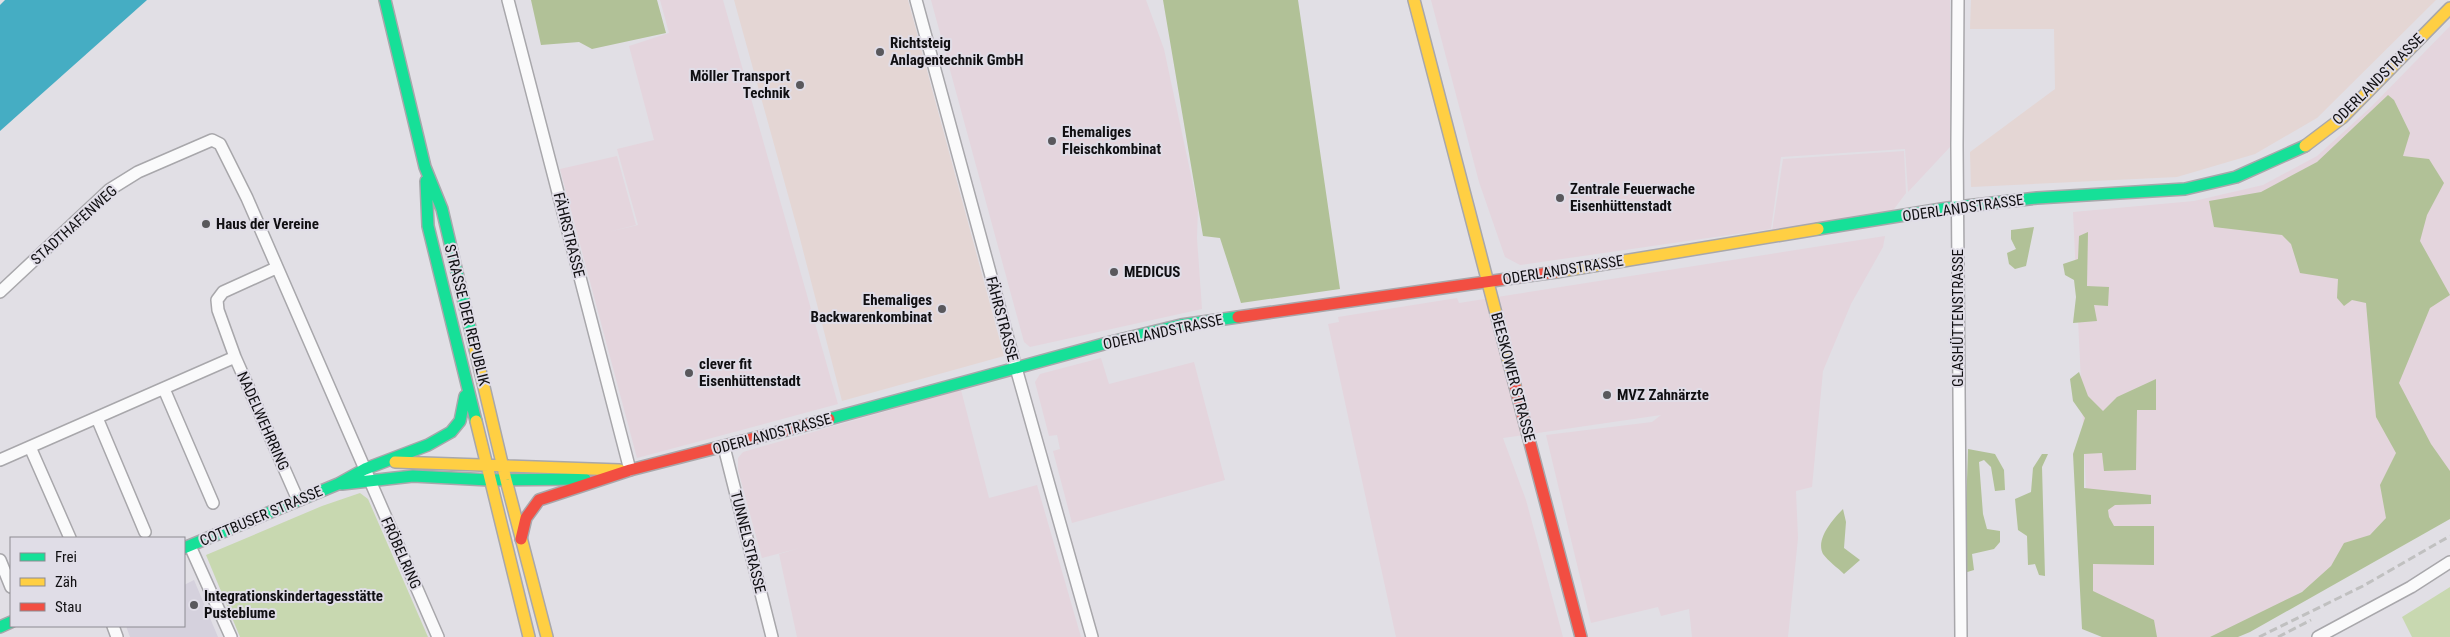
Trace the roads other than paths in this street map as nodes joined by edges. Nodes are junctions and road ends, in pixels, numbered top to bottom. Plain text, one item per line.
1 (385, 0) edge
2 (508, 0) edge
3 (916, 0) edge
4 (1414, 0) edge
5 (1958, 0) edge
6 (2450, 8) edge
7 (425, 167) junction
8 (1958, 207) junction
9 (276, 268) junction
10 (1488, 282) junction
11 (0, 292) edge
12 (235, 358) junction
13 (1016, 368) junction
14 (466, 386) junction
15 (164, 389) junction
16 (97, 418) junction
17 (30, 447) junction
18 (724, 448) junction
19 (0, 460) edge
20 (380, 464) junction
21 (485, 464) junction
22 (503, 466) junction
23 (365, 469) junction
24 (630, 470) junction
25 (602, 479) junction
26 (489, 480) junction
27 (506, 480) junction
28 (370, 482) junction
29 (338, 484) junction
30 (298, 500) junction
31 (213, 503) dead end
32 (145, 532) dead end
33 (70, 537) edge
34 (521, 539) junction
35 (187, 547) edge
36 (0, 560) edge
37 (2450, 562) edge
38 (10, 585) edge
39 (2324, 636) edge
40 (230, 637) edge
41 (438, 637) edge
42 (529, 637) edge
43 (547, 637) edge
44 (772, 637) edge
45 (1092, 637) edge
46 (1581, 637) edge
47 (1961, 637) edge

1 - 7 street, STRASSE DER REPUBLIK
2 - 24 street, FÄHRSTRASSE
3 - 13 street, FÄHRSTRASSE
4 - 10 street, BEESKOWER STRASSE
5 - 8 street, GLASHÜTTENSTRASSE
6 - 8 street, ODERLANDSTRASSE
7 - 14 street, STRASSE DER REPUBLIK
7 - 22 street, STRASSE DER REPUBLIK
8 - 10 street, ODERLANDSTRASSE
8 - 47 street, GLASHÜTTENSTRASSE
9 - 11 street, STADTHAFENWEG
9 - 12 street
9 - 23 street, STADTHAFENWEG
10 - 13 street, ODERLANDSTRASSE
10 - 46 street, BEESKOWER STRASSE
12 - 15 street, NADELWEHRRING
12 - 30 street, NADELWEHRRING
13 - 18 street, ODERLANDSTRASSE
13 - 45 street, FÄHRSTRASSE
14 - 20 street, COTTBUSER STRASSE
14 - 21 street, STRASSE DER REPUBLIK
15 - 16 street, NADELWEHRRING
15 - 31 street
16 - 17 street, NADELWEHRRING
16 - 32 street
17 - 19 street, NADELWEHRRING
17 - 33 street
18 - 24 street, ODERLANDSTRASSE
18 - 44 street, TUNNELSTRASSE
20 - 21 street, COTTBUSER STRASSE
20 - 23 street, COTTBUSER STRASSE
21 - 22 street
21 - 26 street, STRASSE DER REPUBLIK
22 - 24 street, ODERLANDSTRASSE
22 - 27 street, STRASSE DER REPUBLIK
23 - 28 street, FRÖBELRING
23 - 29 street, COTTBUSER STRASSE
24 - 25 street, ODERLANDSTRASSE
25 - 27 street, ODERLANDSTRASSE
25 - 34 street, ODERLANDSTRASSE
26 - 27 street
26 - 28 street, COTTBUSER STRASSE
26 - 42 street, STRASSE DER REPUBLIK
27 - 34 street, STRASSE DER REPUBLIK
28 - 29 street, COTTBUSER STRASSE
28 - 41 street, FRÖBELRING
29 - 30 street, COTTBUSER STRASSE
30 - 35 street, COTTBUSER STRASSE
34 - 43 street, STRASSE DER REPUBLIK
35 - 40 street
36 - 38 street
37 - 39 street

